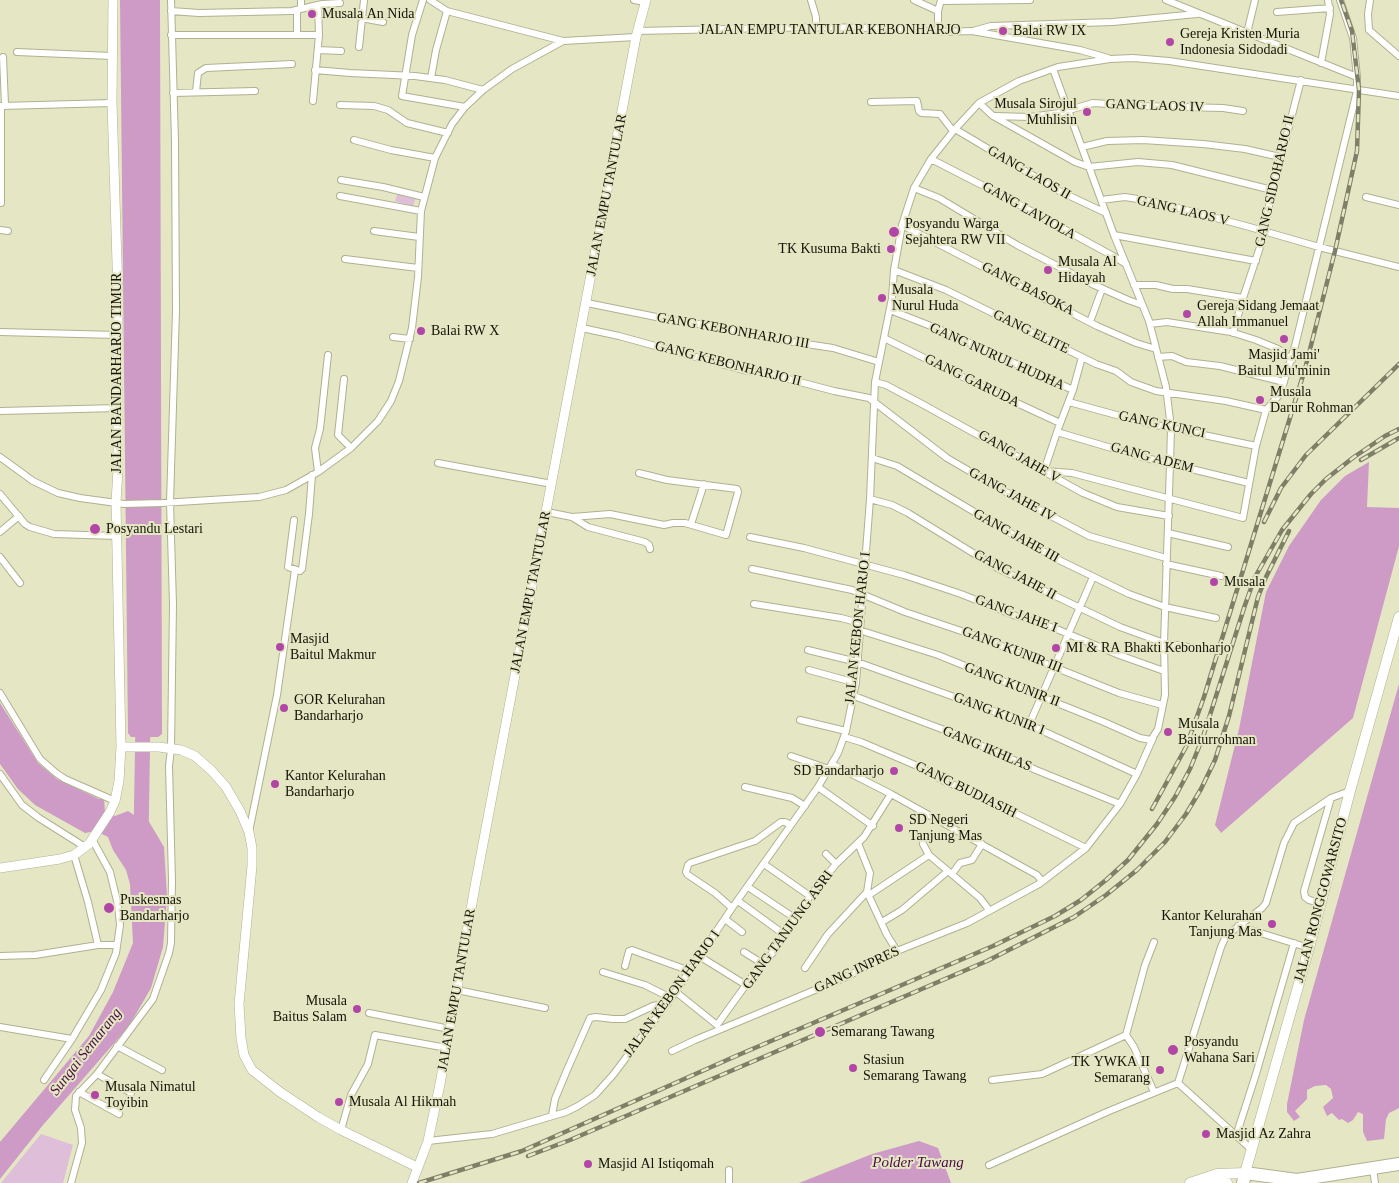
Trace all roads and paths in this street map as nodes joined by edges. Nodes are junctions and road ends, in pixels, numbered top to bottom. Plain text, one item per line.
1 (112, 0) edge
2 (171, 0) edge
3 (301, 0) edge
4 (364, 0) edge
5 (423, 0) edge
6 (430, 0) edge
7 (634, 0) edge
8 (811, 0) edge
9 (914, 0) edge
10 (1030, 0) edge
11 (1166, 0) edge
12 (1255, 0) edge
13 (1328, 0) edge
14 (1340, 0) edge
15 (1370, 0) edge
16 (646, 1) edge
17 (941, 1) edge
18 (340, 3) dead end
19 (318, 5) junction
20 (1330, 8) junction
21 (299, 9) junction
22 (171, 11) junction
23 (447, 11) junction
24 (938, 11) junction
25 (1278, 12) dead end
26 (1198, 14) junction
27 (361, 18) junction
28 (383, 22) dead end
29 (816, 27) junction
30 (972, 31) junction
31 (938, 32) junction
32 (1247, 33) junction
33 (297, 34) junction
34 (637, 34) junction
35 (172, 35) junction
36 (319, 35) junction
37 (564, 41) junction
38 (358, 47) dead end
39 (318, 50) junction
40 (341, 51) dead end
41 (16, 52) dead end
42 (112, 56) junction
43 (1399, 56) edge
44 (3, 57) dead end
45 (1110, 59) junction
46 (1321, 63) junction
47 (292, 64) dead end
48 (1053, 69) junction
49 (315, 70) junction
50 (406, 75) junction
51 (1357, 77) junction
52 (431, 78) junction
53 (1301, 80) junction
54 (483, 90) junction
55 (1358, 90) junction
56 (255, 91) dead end
57 (196, 92) junction
58 (173, 93) junction
59 (1399, 96) edge
60 (313, 100) dead end
61 (871, 102) dead end
62 (112, 103) junction
63 (979, 103) junction
64 (340, 104) dead end
65 (5, 106) junction
66 (465, 107) junction
67 (1068, 110) junction
68 (1243, 111) dead end
69 (993, 116) junction
70 (954, 130) junction
71 (448, 133) junction
72 (354, 140) dead end
73 (1082, 147) junction
74 (1280, 157) junction
75 (435, 158) junction
76 (931, 159) junction
77 (1089, 167) junction
78 (341, 180) dead end
79 (914, 188) junction
80 (1272, 190) junction
81 (340, 196) dead end
82 (424, 197) junction
83 (1366, 197) dead end
84 (1101, 200) junction
85 (1, 203) edge
86 (1399, 205) edge
87 (421, 211) junction
88 (1106, 213) junction
89 (902, 225) junction
90 (0, 230) edge
91 (8, 231) dead end
92 (374, 231) dead end
93 (1265, 231) junction
94 (1114, 235) junction
95 (419, 237) junction
96 (1319, 247) junction
97 (345, 259) dead end
98 (1256, 261) junction
99 (1126, 265) junction
100 (1399, 267) edge
101 (418, 268) junction
102 (894, 270) junction
103 (1134, 285) junction
104 (1102, 289) junction
105 (1243, 298) junction
106 (587, 303) junction
107 (1142, 305) junction
108 (890, 310) junction
109 (1090, 322) junction
110 (1150, 324) junction
111 (582, 328) junction
112 (0, 332) edge
113 (1233, 333) junction
114 (118, 335) junction
115 (393, 337) dead end
116 (884, 338) junction
117 (410, 339) junction
118 (1156, 349) junction
119 (328, 355) dead end
120 (1082, 357) junction
121 (1158, 357) junction
122 (1292, 360) junction
123 (879, 362) junction
124 (344, 379) dead end
125 (875, 382) junction
126 (1284, 382) junction
127 (1073, 390) junction
128 (1167, 393) junction
129 (874, 402) junction
130 (1069, 402) junction
131 (118, 408) junction
132 (1266, 410) junction
133 (0, 411) edge
134 (1060, 423) junction
135 (1171, 428) junction
136 (1057, 432) junction
137 (1256, 446) junction
138 (351, 448) junction
139 (0, 457) edge
140 (872, 458) junction
141 (438, 463) dead end
142 (1170, 464) junction
143 (1044, 471) junction
144 (639, 473) dead end
145 (315, 474) junction
146 (1249, 483) junction
147 (552, 484) junction
148 (704, 484) junction
149 (0, 494) edge
150 (870, 499) junction
151 (1169, 499) junction
152 (170, 502) junction
153 (120, 503) junction
154 (547, 512) junction
155 (19, 516) junction
156 (1169, 516) junction
157 (572, 517) junction
158 (294, 520) dead end
159 (691, 524) junction
160 (0, 532) edge
161 (1168, 533) junction
162 (117, 536) junction
163 (750, 537) dead end
164 (1228, 547) dead end
165 (650, 549) dead end
166 (0, 557) edge
167 (1166, 561) junction
168 (865, 564) junction
169 (752, 569) dead end
170 (295, 570) junction
171 (1221, 576) dead end
172 (1093, 577) junction
173 (20, 583) dead end
174 (863, 594) junction
175 (754, 604) dead end
176 (1165, 607) junction
177 (1080, 608) junction
178 (1399, 617) edge
179 (1216, 618) dead end
180 (860, 627) junction
181 (1069, 633) junction
182 (1164, 643) junction
183 (808, 650) dead end
184 (1206, 650) dead end
185 (857, 662) junction
186 (1054, 666) junction
187 (809, 670) dead end
188 (1164, 671) junction
189 (856, 683) junction
190 (0, 693) edge
191 (854, 696) junction
192 (1042, 696) junction
193 (1162, 705) junction
194 (800, 720) dead end
195 (1029, 725) junction
196 (845, 734) junction
197 (1153, 738) junction
198 (121, 747) junction
199 (171, 749) junction
200 (791, 756) dead end
201 (830, 767) junction
202 (0, 774) edge
203 (1137, 774) junction
204 (746, 787) dead end
205 (818, 787) junction
206 (1350, 792) junction
207 (891, 794) junction
208 (1331, 798) junction
209 (115, 800) junction
210 (1120, 804) junction
211 (805, 806) junction
212 (791, 825) junction
213 (873, 826) junction
214 (249, 832) junction
215 (94, 837) junction
216 (858, 843) junction
217 (923, 844) dead end
218 (982, 844) junction
219 (85, 847) junction
220 (1086, 848) junction
221 (826, 854) dead end
222 (74, 855) junction
223 (929, 855) junction
224 (764, 864) junction
225 (836, 864) junction
226 (0, 868) edge
227 (950, 873) junction
228 (1039, 884) junction
229 (748, 887) junction
230 (868, 894) junction
231 (810, 896) junction
232 (738, 901) junction
233 (1321, 903) junction
234 (732, 908) junction
235 (989, 910) junction
236 (725, 919) junction
237 (796, 919) junction
238 (882, 922) junction
239 (1238, 926) junction
240 (742, 932) dead end
241 (785, 936) junction
242 (1154, 942) dead end
243 (1294, 943) junction
244 (98, 945) junction
245 (117, 945) junction
246 (1309, 948) junction
247 (897, 950) junction
248 (744, 952) dead end
249 (0, 956) edge
250 (699, 956) junction
251 (763, 964) junction
252 (625, 966) dead end
253 (804, 968) dead end
254 (690, 971) junction
255 (603, 972) dead end
256 (746, 985) junction
257 (457, 990) junction
258 (672, 998) junction
259 (545, 1008) dead end
260 (370, 1013) dead end
261 (0, 1027) edge
262 (718, 1027) junction
263 (450, 1029) junction
264 (1126, 1035) junction
265 (72, 1040) junction
266 (117, 1046) junction
267 (446, 1048) junction
268 (672, 1051) dead end
269 (162, 1070) dead end
270 (96, 1074) junction
271 (44, 1080) dead end
272 (992, 1080) dead end
273 (1178, 1083) junction
274 (79, 1092) junction
275 (1154, 1092) junction
276 (131, 1093) dead end
277 (118, 1114) dead end
278 (552, 1115) junction
279 (341, 1130) junction
280 (1236, 1136) junction
281 (428, 1141) junction
282 (1252, 1150) junction
283 (1399, 1164) edge
284 (989, 1166) dead end
285 (417, 1167) junction
286 (1373, 1169) junction
287 (729, 1170) dead end
288 (1244, 1178) edge
289 (1298, 1181) edge
290 (1192, 1182) edge
291 (70, 1183) edge
292 (412, 1183) edge
293 (729, 1183) edge
294 (1227, 1183) edge
295 (1375, 1183) edge

1 - 42 street, JALAN BANDARHARJO TIMUR
2 - 22 street
3 - 21 street
4 - 27 street
5 - 50 street
6 - 23 street
7 - 16 street
8 - 29 street
9 - 24 street
10 - 17 street
11 - 26 street
12 - 32 street
13 - 20 street
14 - 51 street
15 - 43 street
16 - 34 street, JALAN EMPU TANTULAR
17 - 24 street
18 - 19 street
19 - 21 street
19 - 36 street
20 - 25 street
20 - 46 street
21 - 22 street
21 - 33 street
22 - 35 street
23 - 37 street
23 - 52 street
24 - 31 street
26 - 30 street
26 - 32 street
27 - 28 street
27 - 38 street
29 - 31 street, JALAN EMPU TANTULAR KEBONHARJO
29 - 34 street, JALAN EMPU TANTULAR KEBONHARJO
30 - 31 street, JALAN EMPU TANTULAR KEBONHARJO
30 - 45 street, JALAN EMPU TANTULAR KEBONHARJO
32 - 46 street
33 - 35 street
33 - 36 street
34 - 37 street, JALAN EMPU TANTULAR KEBONHARJO
34 - 106 street, JALAN EMPU TANTULAR
35 - 58 street
36 - 39 street
37 - 54 street
39 - 40 street
39 - 49 street
41 - 42 street
42 - 62 street, JALAN BANDARHARJO TIMUR
44 - 65 street
45 - 48 street, JALAN KEBON HARJO I
45 - 53 street
46 - 51 street
47 - 57 street
48 - 63 street, JALAN KEBON HARJO I
48 - 67 street
49 - 50 street
49 - 60 street
50 - 52 street
50 - 66 street
51 - 55 street
52 - 54 street
53 - 55 street
53 - 74 street, GANG SIDOHARJO II
54 - 66 street
55 - 59 street
55 - 96 street
56 - 57 street
57 - 58 street
58 - 152 street
61 - 70 street, GANG LAOS II
62 - 65 street
62 - 114 street, JALAN BANDARHARJO TIMUR
63 - 69 street
63 - 70 street, JALAN KEBON HARJO I
64 - 71 street
65 - 85 street
66 - 71 street
67 - 68 street, GANG LAOS IV
67 - 69 street, GANG LAOS IV
67 - 73 street
69 - 77 street
70 - 76 street, JALAN KEBON HARJO I
70 - 88 street, GANG LAOS II
71 - 75 street
72 - 75 street
73 - 74 street
73 - 77 street
74 - 80 street, GANG SIDOHARJO II
75 - 82 street
76 - 79 street, JALAN KEBON HARJO I
76 - 99 street, GANG LAVIOLA
77 - 80 street
77 - 84 street
78 - 82 street
79 - 89 street, JALAN KEBON HARJO I
79 - 104 street
80 - 93 street, GANG SIDOHARJO II
81 - 87 street
82 - 87 street
83 - 86 street
84 - 88 street
84 - 93 street, GANG LAOS V
87 - 95 street
88 - 94 street
89 - 102 street, JALAN KEBON HARJO I
89 - 109 street, GANG BASOKA
90 - 91 street
92 - 95 street
93 - 96 street, GANG LAOS V
93 - 98 street, GANG SIDOHARJO II
94 - 98 street
94 - 99 street
95 - 101 street
96 - 100 street, GANG LAOS V
96 - 122 street
97 - 101 street
98 - 105 street, GANG SIDOHARJO II
99 - 103 street
101 - 117 street
102 - 108 street, JALAN KEBON HARJO I
102 - 120 street, GANG ELITE
103 - 105 street
103 - 107 street
104 - 107 street
104 - 109 street
105 - 113 street, GANG SIDOHARJO II
106 - 111 street, JALAN EMPU TANTULAR
106 - 123 street, GANG KEBONHARJO III
107 - 110 street
108 - 116 street, JALAN KEBON HARJO I
108 - 127 street, GANG NURUL HUDHA
109 - 118 street, GANG BASOKA
110 - 113 street
110 - 118 street
111 - 129 street, GANG KEBONHARJO II
111 - 147 street, JALAN EMPU TANTULAR
112 - 114 street
113 - 122 street
114 - 131 street, JALAN BANDARHARJO TIMUR
115 - 117 street
116 - 123 street, JALAN KEBON HARJO I
116 - 134 street, GANG GARUDA
117 - 138 street
118 - 121 street
119 - 145 street
120 - 127 street, GANG NURUL HUDHA
120 - 128 street, GANG ELITE
121 - 126 street
121 - 128 street
122 - 126 street
123 - 125 street, JALAN KEBON HARJO I
124 - 138 street
125 - 129 street, JALAN KEBON HARJO I
125 - 143 street, GANG JAHE V
126 - 132 street
127 - 130 street
128 - 132 street, GANG ELITE
128 - 135 street
129 - 140 street, JALAN KEBON HARJO I
129 - 167 street, GANG JAHE IV
130 - 134 street
130 - 135 street, GANG KUNCI
131 - 133 street
131 - 153 street, JALAN BANDARHARJO TIMUR
132 - 137 street
134 - 136 street
135 - 137 street, GANG KUNCI
135 - 142 street
136 - 142 street, GANG ADEM
136 - 143 street
137 - 146 street
138 - 145 street
139 - 153 street
140 - 150 street, JALAN KEBON HARJO I
140 - 172 street, GANG JAHE III
141 - 147 street
142 - 146 street, GANG ADEM
142 - 151 street
143 - 151 street
143 - 156 street, GANG JAHE V
144 - 148 street
145 - 152 street
145 - 170 street
146 - 151 street
147 - 154 street, JALAN EMPU TANTULAR
148 - 159 street
148 - 159 street
149 - 155 street
150 - 168 street, JALAN KEBON HARJO I
150 - 177 street, GANG JAHE II
151 - 156 street
152 - 153 street
152 - 199 street
153 - 162 street, JALAN BANDARHARJO TIMUR
154 - 157 street
154 - 257 street, JALAN EMPU TANTULAR
155 - 160 street
155 - 162 street
156 - 161 street
157 - 159 street
157 - 165 street
158 - 170 street
161 - 164 street
161 - 167 street
162 - 198 street, JALAN BANDARHARJO TIMUR
163 - 168 street, GANG JAHE I
166 - 173 street
167 - 171 street, GANG JAHE IV
167 - 176 street
168 - 174 street, JALAN KEBON HARJO I
168 - 181 street, GANG JAHE I
169 - 174 street, GANG KUNIR III
170 - 214 street
172 - 176 street, GANG JAHE III
172 - 177 street
174 - 180 street, JALAN KEBON HARJO I
174 - 186 street, GANG KUNIR III
175 - 180 street, GANG KUNIR II
176 - 179 street, GANG JAHE III
176 - 182 street
177 - 181 street
177 - 182 street, GANG JAHE II
178 - 206 main road, JALAN RONGGOWARSITO
180 - 185 street, JALAN KEBON HARJO I
180 - 192 street, GANG KUNIR II
181 - 186 street
181 - 188 street, GANG JAHE I
182 - 184 street, GANG JAHE II
182 - 188 street
183 - 185 street, GANG KUNIR I
185 - 189 street, JALAN KEBON HARJO I
185 - 195 street, GANG KUNIR I
186 - 192 street
186 - 193 street, GANG KUNIR III
187 - 189 street
188 - 193 street
189 - 191 street, JALAN KEBON HARJO I
190 - 209 street
191 - 196 street, JALAN KEBON HARJO I
191 - 210 street, GANG IKHLAS
192 - 195 street
192 - 197 street, GANG KUNIR II
193 - 197 street
194 - 196 street, GANG BUDIASIH
195 - 203 street, GANG KUNIR I
196 - 201 street, JALAN KEBON HARJO I
196 - 220 street, GANG BUDIASIH
197 - 203 street, GANG INPRES
198 - 199 street
198 - 209 street, JALAN BANDARHARJO TIMUR
199 - 214 street
199 - 266 street
200 - 201 street
201 - 205 street, JALAN KEBON HARJO I
201 - 207 street
202 - 219 street
203 - 210 street, GANG INPRES
204 - 211 street
205 - 211 street, JALAN KEBON HARJO I
205 - 213 street
206 - 208 street
206 - 233 main road, JALAN RONGGOWARSITO
207 - 213 street, GANG TANJUNG ASRI
207 - 218 street
208 - 233 street
208 - 239 street
209 - 215 street, JALAN BANDARHARJO TIMUR
210 - 220 street, GANG INPRES
211 - 212 street, JALAN KEBON HARJO I
212 - 224 street, JALAN KEBON HARJO I
212 - 234 street
213 - 216 street, GANG TANJUNG ASRI
214 - 279 street
215 - 219 street, JALAN BANDARHARJO TIMUR
215 - 245 street
216 - 225 street, GANG TANJUNG ASRI
216 - 230 street
217 - 223 street
218 - 227 street
218 - 228 street
219 - 222 street, JALAN BANDARHARJO TIMUR
220 - 228 street, GANG INPRES
221 - 225 street
222 - 226 street
222 - 244 street
223 - 227 street
223 - 230 street
224 - 229 street, JALAN KEBON HARJO I
224 - 231 street
225 - 231 street, GANG TANJUNG ASRI
227 - 235 street
227 - 238 street
228 - 235 street, GANG INPRES
229 - 232 street, JALAN KEBON HARJO I
229 - 237 street
230 - 238 street
230 - 253 street
231 - 237 street, GANG TANJUNG ASRI
232 - 234 street, JALAN KEBON HARJO I
232 - 241 street
233 - 246 main road, JALAN RONGGOWARSITO
234 - 236 street, JALAN KEBON HARJO I
235 - 247 street, GANG INPRES
236 - 240 street
236 - 250 street, JALAN KEBON HARJO I
237 - 241 street, GANG TANJUNG ASRI
238 - 247 street
239 - 243 street
239 - 273 street
241 - 251 street, GANG TANJUNG ASRI
242 - 264 street
243 - 246 street
243 - 280 street
244 - 245 street
244 - 249 street
245 - 265 street
246 - 282 main road, JALAN RONGGOWARSITO
247 - 262 street, GANG INPRES
248 - 251 street
250 - 254 street, JALAN KEBON HARJO I
250 - 256 street
251 - 256 street, GANG TANJUNG ASRI
252 - 254 street
254 - 258 street, JALAN KEBON HARJO I
255 - 258 street
256 - 262 street, GANG TANJUNG ASRI
257 - 259 street
257 - 263 street, JALAN EMPU TANTULAR
258 - 262 street
258 - 278 street, JALAN KEBON HARJO I
258 - 278 street
260 - 263 street
261 - 265 street
262 - 268 street, GANG INPRES
263 - 267 street, JALAN EMPU TANTULAR
264 - 272 street
264 - 275 street
265 - 271 street
266 - 269 street
266 - 270 street
267 - 279 street
267 - 281 street, JALAN EMPU TANTULAR
270 - 274 street
270 - 276 street
273 - 275 street
273 - 280 street
274 - 277 street
274 - 291 street
275 - 284 street
278 - 281 street, JALAN KEBON HARJO I
279 - 285 street
280 - 282 street
281 - 285 street, JALAN EMPU TANTULAR
282 - 288 main road, JALAN RONGGOWARSITO
283 - 286 highway
285 - 292 street, JALAN EMPU TANTULAR
286 - 289 highway
286 - 295 street
287 - 293 street
288 - 289 highway
288 - 290 main road
290 - 294 main road

